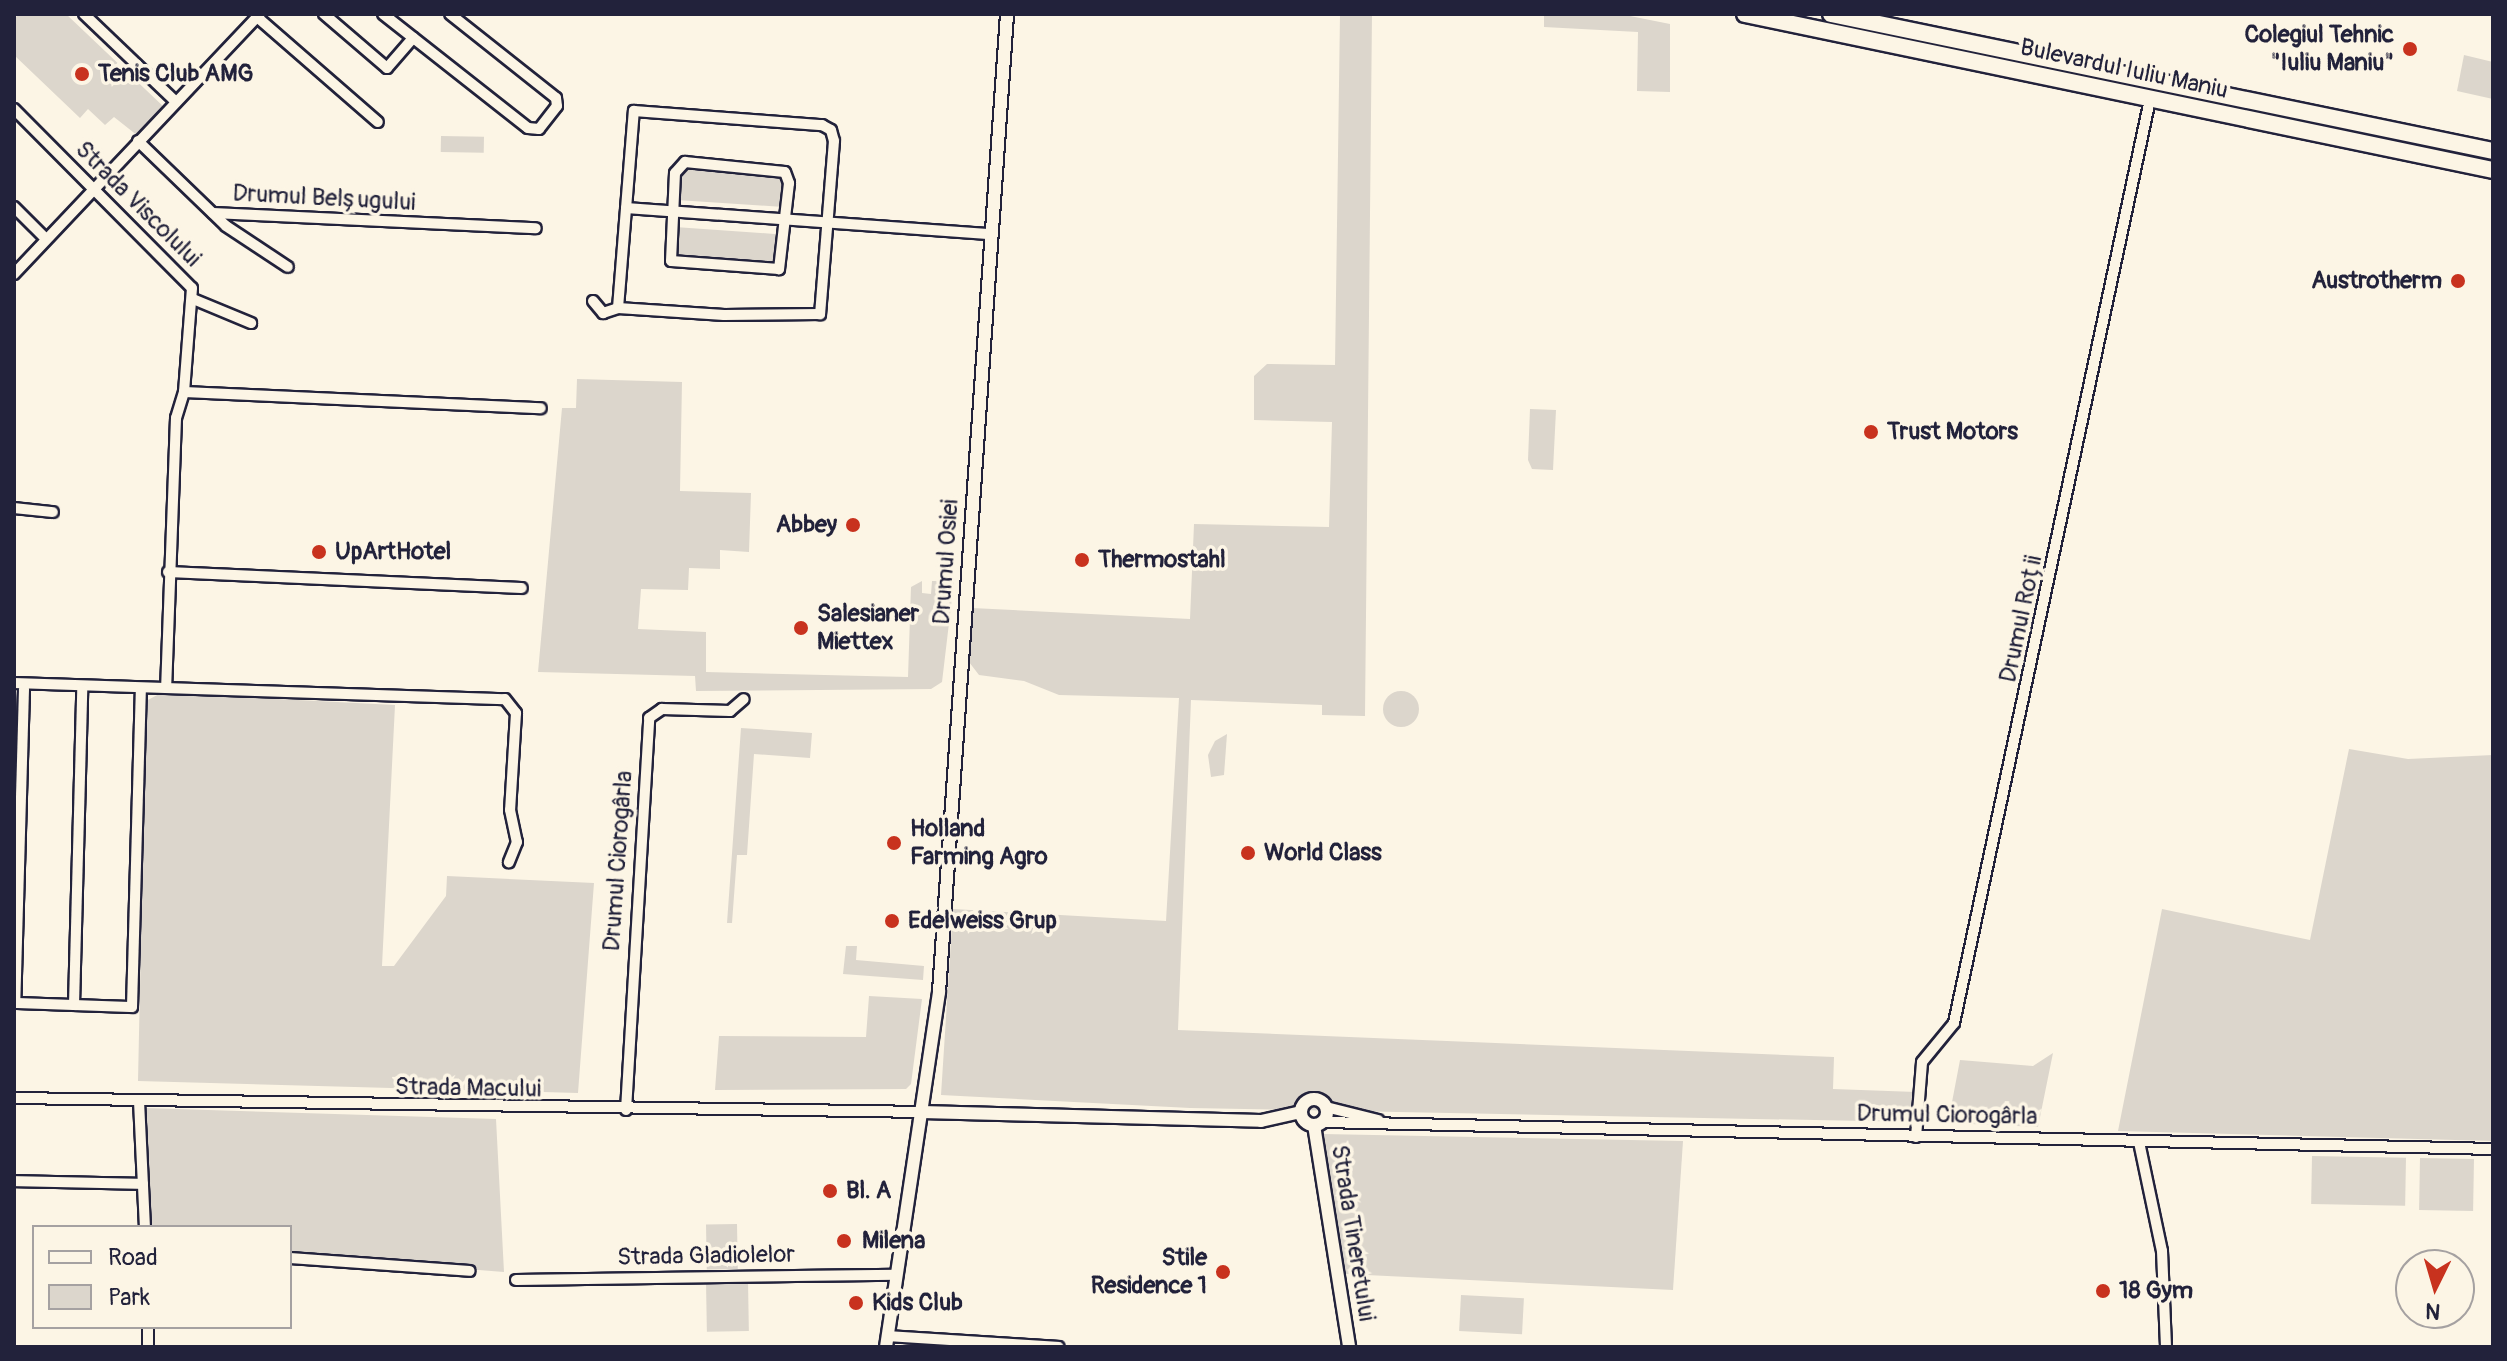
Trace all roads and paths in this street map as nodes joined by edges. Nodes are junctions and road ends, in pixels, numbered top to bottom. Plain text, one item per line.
1 (84, 14) edge
2 (324, 14) edge
3 (383, 14) edge
4 (450, 14) edge
5 (1007, 14) edge
6 (1745, 14) edge
7 (1831, 14) edge
8 (258, 15) edge
9 (1786, 17) edge
10 (413, 38) junction
11 (2150, 99) junction
12 (176, 102) junction
13 (14, 109) edge
14 (378, 122) dead end
15 (138, 141) junction
16 (2493, 151) edge
17 (2437, 159) junction
18 (2493, 163) edge
19 (2493, 170) edge
20 (93, 187) junction
21 (14, 207) edge
22 (626, 208) junction
23 (673, 211) junction
24 (213, 213) junction
25 (786, 219) junction
26 (829, 222) junction
27 (536, 228) dead end
28 (991, 234) junction
29 (46, 239) junction
30 (288, 267) dead end
31 (14, 274) edge
32 (193, 299) junction
33 (593, 301) dead end
34 (618, 308) junction
35 (251, 323) dead end
36 (184, 392) junction
37 (541, 408) dead end
38 (14, 508) edge
39 (53, 512) dead end
40 (168, 572) junction
41 (522, 588) dead end
42 (166, 686) junction
43 (17, 687) edge
44 (82, 690) junction
45 (141, 691) junction
46 (744, 699) dead end
47 (509, 862) dead end
48 (74, 1005) junction
49 (925, 1090) junction
50 (14, 1098) edge
51 (139, 1101) junction
52 (1326, 1107) junction
53 (626, 1110) junction
54 (898, 1112) junction
55 (922, 1112) junction
56 (1301, 1112) junction
57 (1318, 1123) junction
58 (1399, 1124) junction
59 (1916, 1137) junction
60 (2139, 1142) junction
61 (2493, 1149) edge
62 (14, 1181) edge
63 (143, 1184) junction
64 (145, 1225) edge
65 (292, 1258) edge
66 (470, 1271) dead end
67 (897, 1275) junction
68 (516, 1280) dead end
69 (887, 1342) edge
70 (1059, 1347) edge
71 (1349, 1347) edge
72 (2166, 1347) edge

1 - 12 street
2 - 10 street
3 - 10 street
4 - 10 street
5 - 28 street, Drumul Osiei
6 - 9 main road, Bulevardul Iuliu Maniu
7 - 16 main road, Bulevardul Iuliu Maniu
8 - 12 street
8 - 14 street
9 - 11 main road, Bulevardul Iuliu Maniu
11 - 17 main road, Bulevardul Iuliu Maniu
11 - 59 street, Drumul Roții
12 - 15 street
13 - 20 street, Strada Viscolului
15 - 20 street
15 - 24 street, Drumul Belșugului
17 - 18 main road
17 - 19 main road, Bulevardul Iuliu Maniu
20 - 29 street
20 - 32 street, Strada Viscolului
21 - 29 street
22 - 23 street
22 - 26 street
22 - 34 street
23 - 25 street
23 - 25 street
23 - 25 street
24 - 27 street, Drumul Belșugului
24 - 30 street
25 - 26 street
26 - 28 street
26 - 34 street
28 - 49 street, Drumul Osiei
29 - 31 street
32 - 35 street
32 - 36 street, Strada Viscolului
33 - 34 street
36 - 37 street
36 - 40 street, Strada Viscolului
38 - 39 street
40 - 41 street
40 - 42 street, Strada Viscolului
42 - 43 street
42 - 45 street
42 - 47 street
43 - 44 street
43 - 48 street
44 - 45 street
44 - 48 street
45 - 48 street
46 - 53 street, Drumul Ciorogârla
49 - 54 street
49 - 55 street, Drumul Osiei
50 - 51 street, Strada Macului
51 - 53 street, Strada Macului
51 - 63 street
52 - 56 street
52 - 57 street
52 - 58 street, Drumul Ciorogârla
53 - 54 street, Strada Macului
54 - 55 street, Strada Macului
55 - 56 street
55 - 67 street, Drumul Osiei
56 - 57 street
57 - 58 street, Drumul Ciorogârla
57 - 71 street, Strada Tineretului
58 - 59 street, Drumul Ciorogârla
59 - 60 street, Drumul Ciorogârla
60 - 61 street, Drumul Ciorogârla
60 - 72 street
62 - 63 street
63 - 64 street
65 - 66 street
67 - 68 street, Strada Gladiolelor
67 - 69 street, Drumul Osiei
69 - 70 street

